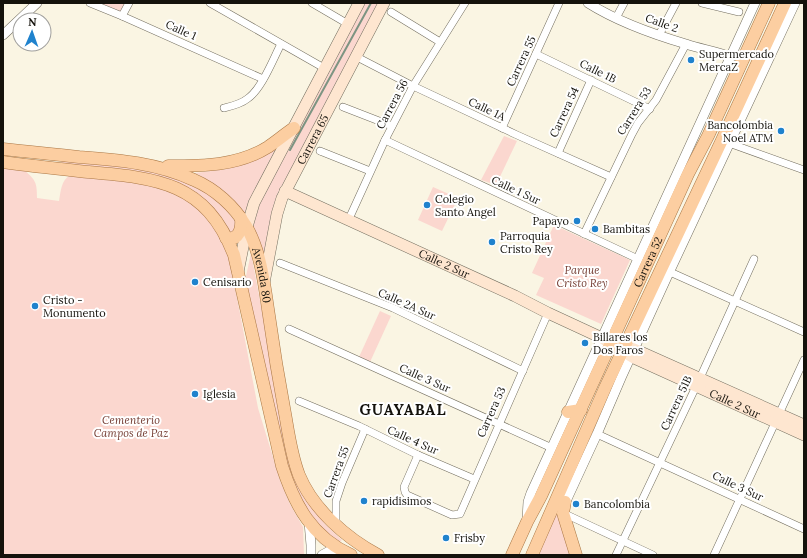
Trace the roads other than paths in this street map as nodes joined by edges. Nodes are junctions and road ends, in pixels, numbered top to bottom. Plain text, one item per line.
1 (37, 3) edge
2 (90, 3) edge
3 (129, 3) edge
4 (210, 3) edge
5 (312, 3) edge
6 (359, 3) edge
7 (384, 3) edge
8 (465, 3) edge
9 (559, 3) edge
10 (588, 3) edge
11 (624, 3) edge
12 (676, 3) edge
13 (702, 3) edge
14 (755, 3) edge
15 (785, 3) edge
16 (795, 3) edge
17 (764, 6) edge
18 (390, 12) dead end
19 (738, 12) dead end
20 (122, 16) junction
21 (616, 18) junction
22 (348, 24) junction
23 (779, 27) junction
24 (3, 35) edge
25 (659, 35) junction
26 (440, 42) junction
27 (281, 44) junction
28 (686, 44) junction
29 (536, 54) junction
30 (355, 56) junction
31 (730, 57) junction
32 (324, 68) junction
33 (263, 80) junction
34 (591, 80) junction
35 (413, 86) junction
36 (343, 107) dead end
37 (224, 108) dead end
38 (650, 109) junction
39 (392, 126) junction
40 (294, 128) junction
41 (502, 128) junction
42 (385, 140) junction
43 (726, 141) junction
44 (3, 149) edge
45 (320, 152) dead end
46 (558, 153) junction
47 (3, 162) edge
48 (158, 167) junction
49 (804, 170) edge
50 (370, 171) junction
51 (684, 173) junction
52 (611, 177) junction
53 (285, 191) junction
54 (691, 214) junction
55 (348, 221) junction
56 (244, 223) junction
57 (584, 234) junction
58 (226, 238) junction
59 (638, 259) junction
60 (754, 259) dead end
61 (280, 263) dead end
62 (670, 272) junction
63 (238, 273) junction
64 (264, 284) junction
65 (735, 301) junction
66 (548, 313) junction
67 (289, 330) dead end
68 (804, 332) edge
69 (608, 341) junction
70 (628, 351) junction
71 (804, 360) edge
72 (523, 371) junction
73 (698, 382) junction
74 (299, 401) dead end
75 (581, 410) junction
76 (568, 412) junction
77 (777, 418) junction
78 (499, 424) junction
79 (804, 425) edge
80 (365, 429) junction
81 (597, 434) junction
82 (804, 435) edge
83 (552, 448) junction
84 (418, 455) junction
85 (660, 462) junction
86 (474, 480) junction
87 (740, 499) junction
88 (560, 508) junction
89 (309, 522) junction
90 (527, 522) junction
91 (341, 528) junction
92 (804, 529) edge
93 (623, 541) junction
94 (517, 543) junction
95 (341, 552) edge
96 (311, 555) edge
97 (322, 555) edge
98 (351, 555) edge
99 (378, 555) edge
100 (390, 555) edge
101 (507, 555) edge
102 (512, 555) edge
103 (532, 555) edge
104 (576, 555) edge
105 (616, 555) edge
106 (654, 555) edge
107 (714, 555) edge

1 - 24 street
2 - 20 street, Calle 1
3 - 20 street
4 - 27 street
5 - 22 street
6 - 22 main road, Carrera 65
7 - 30 main road, Carrera 65
8 - 26 street, Carrera 56
9 - 29 street, Carrera 55
10 - 21 street, Calle 2
11 - 21 street
12 - 25 street
13 - 19 street
14 - 31 street, Carrera 52
15 - 23 main road, Carrera 52
16 - 23 street, Carrera 52
17 - 51 main road, Carrera 52
18 - 26 street
20 - 33 street, Calle 1
21 - 25 street, Calle 2
22 - 32 main road, Carrera 65
23 - 43 main road, Carrera 52
25 - 28 street, Calle 2
26 - 35 street, Carrera 56
27 - 32 street
27 - 33 street
28 - 31 street, Calle 2
28 - 38 street, Carrera 53
29 - 34 street, Calle 1B
29 - 41 street, Carrera 55
30 - 35 street, Calle 1A
30 - 53 main road, Carrera 65
31 - 51 street, Carrera 52
32 - 40 main road, Carrera 65
33 - 37 street
34 - 38 street, Calle 1B
34 - 46 street, Carrera 54
35 - 39 street, Carrera 56
35 - 41 street, Calle 1A
36 - 39 street
38 - 52 street, Carrera 53
39 - 42 street, Carrera 56
40 - 48 main road
40 - 56 main road, Carrera 65
41 - 46 street, Calle 1A
42 - 50 street, Carrera 56
42 - 57 street, Calle 1 Sur
43 - 49 street
43 - 54 main road, Carrera 52
44 - 48 main road, Avenida 80
45 - 50 street
46 - 52 street, Calle 1A
47 - 58 main road, Avenida 80
48 - 56 main road, Avenida 80
50 - 55 street, Carrera 56
51 - 59 street, Carrera 52
51 - 69 main road, Carrera 52
52 - 57 street, Carrera 53
53 - 55 main road, Calle 2 Sur
53 - 64 main road, Carrera 65
54 - 62 street, Carrera 52
54 - 70 main road, Carrera 52
55 - 66 main road, Calle 2 Sur
56 - 58 main road
56 - 63 main road, Carrera 65
56 - 64 main road, Avenida 80
57 - 59 street, Calle 1 Sur
58 - 63 main road, Avenida 80
59 - 69 street, Carrera 52
60 - 65 street, Carrera 51B
61 - 72 street, Calle 2A Sur
62 - 65 street
62 - 70 street, Carrera 52
63 - 89 main road, Avenida 80
64 - 91 main road, Avenida 80
65 - 68 street
65 - 73 street, Carrera 51B
66 - 69 main road, Calle 2 Sur
66 - 72 street, Carrera 53
67 - 78 street, Calle 3 Sur
69 - 70 main road, Calle 2 Sur
69 - 75 main road, Carrera 52
69 - 76 street, Carrera 52
70 - 73 main road, Calle 2 Sur
70 - 81 street, Carrera 52
70 - 88 main road, Carrera 52
71 - 77 street
72 - 78 street, Carrera 53
73 - 77 main road, Calle 2 Sur
73 - 85 street, Carrera 51B
74 - 80 street, Calle 4 Sur
75 - 76 main road
75 - 90 main road, Carrera 52
76 - 83 street, Carrera 52
77 - 79 main road, Calle 2 Sur
77 - 82 main road, Calle 2 Sur
77 - 87 street
78 - 83 street, Calle 3 Sur
78 - 86 street, Carrera 53
80 - 84 street, Calle 4 Sur
80 - 91 street, Carrera 55
81 - 85 street, Calle 3 Sur
81 - 88 street, Carrera 52
83 - 90 street, Carrera 52
84 - 86 street, Calle 4 Sur
84 - 86 street, Carrera 53
85 - 87 street, Calle 3 Sur
85 - 93 street, Carrera 51B
87 - 92 street, Calle 3 Sur
87 - 107 street
88 - 93 street
88 - 103 main road, Carrera 52
88 - 104 main road
89 - 95 main road, Avenida 80
89 - 96 street
90 - 94 main road, Carrera 52
91 - 99 main road, Avenida 80
91 - 100 main road
93 - 105 street, Carrera 51B
93 - 106 street
94 - 101 main road
94 - 102 main road, Carrera 52
95 - 97 street
95 - 98 main road, Avenida 80

